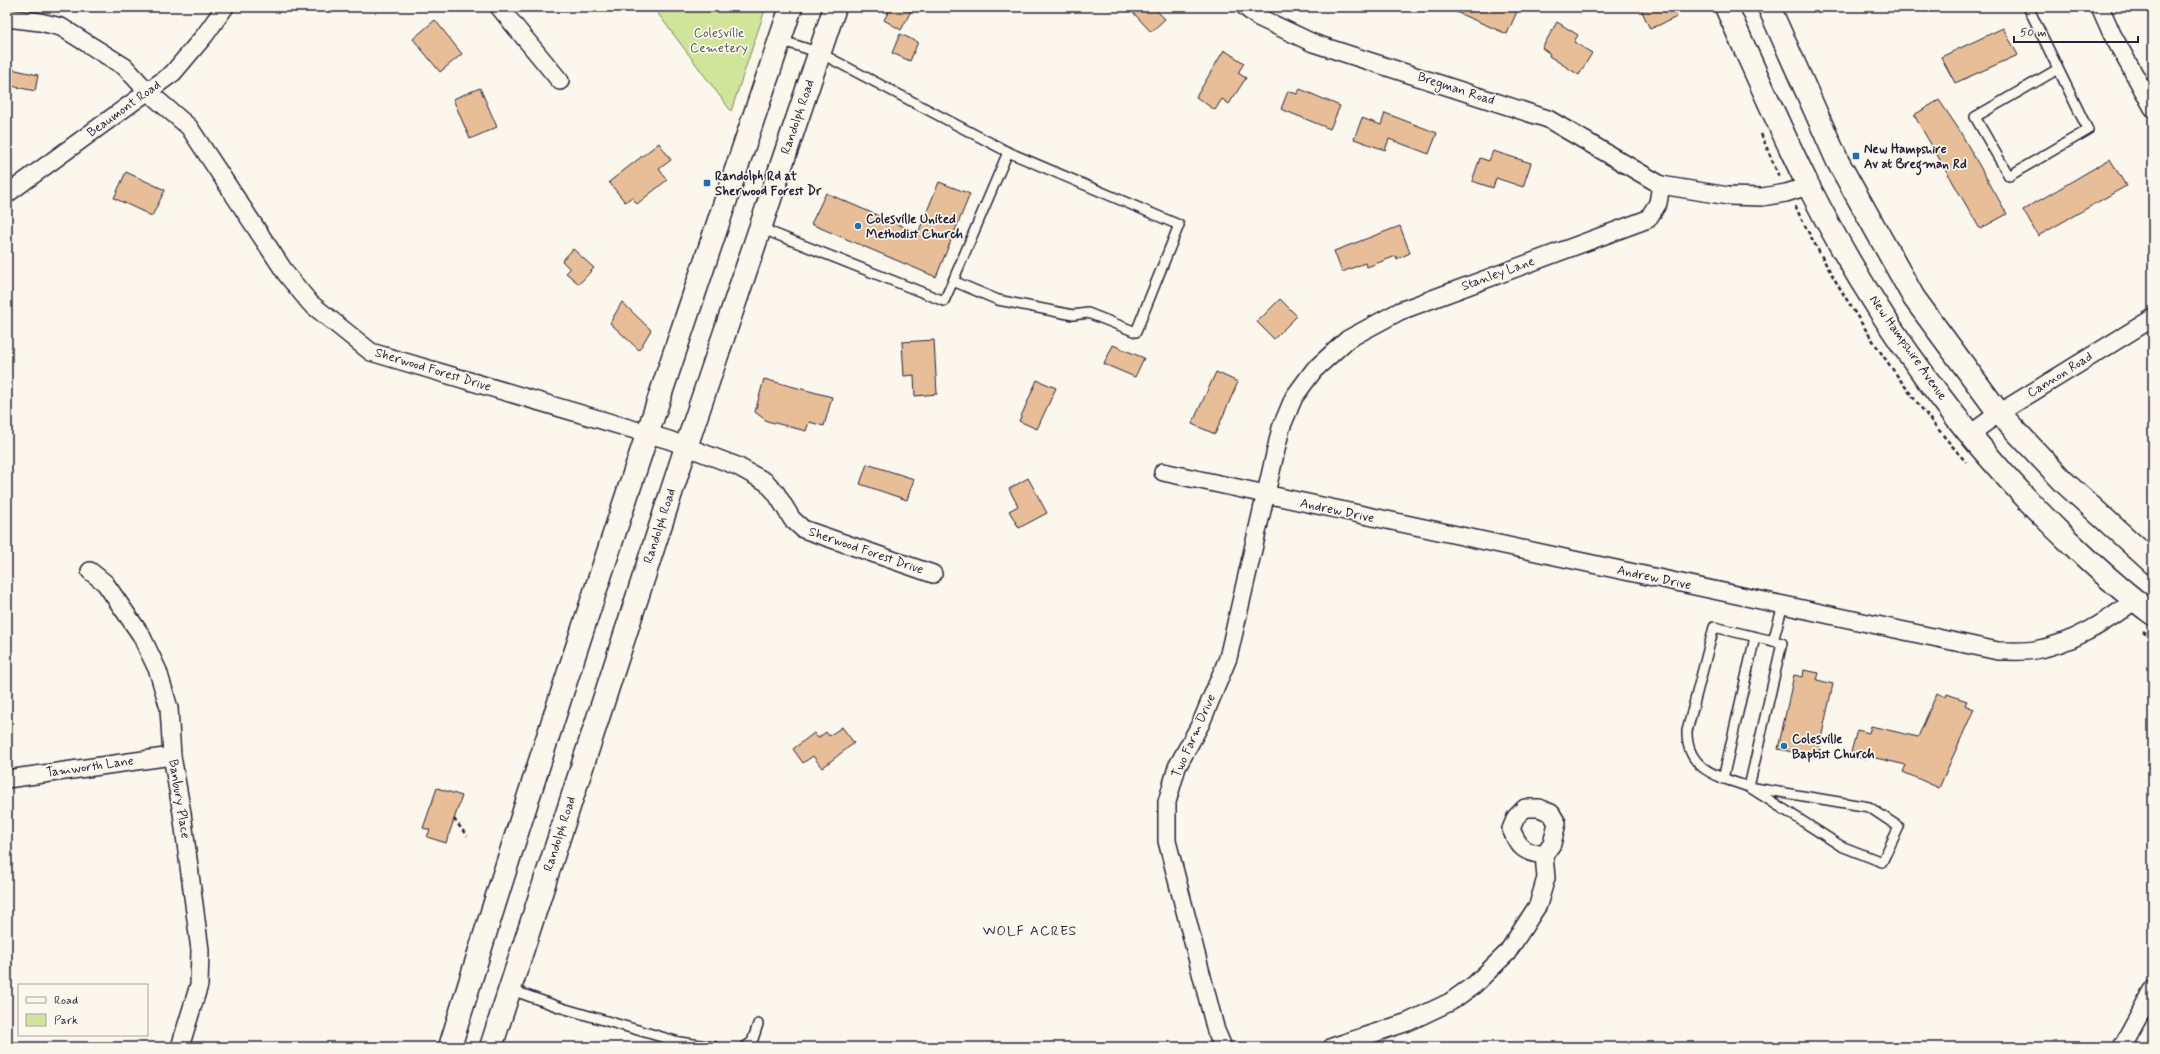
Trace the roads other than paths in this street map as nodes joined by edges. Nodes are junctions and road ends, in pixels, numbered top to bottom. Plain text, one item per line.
1 (225, 7) edge
2 (499, 7) edge
3 (791, 7) edge
4 (835, 7) edge
5 (1245, 7) edge
6 (1726, 7) edge
7 (1769, 7) edge
8 (2028, 7) edge
9 (2100, 7) edge
10 (7, 18) edge
11 (780, 40) junction
12 (820, 53) junction
13 (2058, 69) junction
14 (560, 81) dead end
15 (147, 90) junction
16 (2153, 108) edge
17 (1008, 152) junction
18 (1661, 185) junction
19 (1808, 186) junction
20 (7, 194) edge
21 (760, 228) junction
22 (953, 281) junction
23 (2153, 318) edge
24 (1999, 413) junction
25 (646, 434) junction
26 (1969, 435) junction
27 (686, 447) junction
28 (1163, 472) dead end
29 (1264, 495) junction
30 (2153, 563) edge
31 (90, 570) dead end
32 (933, 574) dead end
33 (2135, 600) junction
34 (1782, 605) junction
35 (2153, 614) edge
36 (1755, 637) junction
37 (1773, 641) junction
38 (172, 756) junction
39 (7, 779) edge
40 (1723, 779) junction
41 (1749, 787) junction
42 (1544, 855) dead end
43 (509, 990) junction
44 (2153, 990) edge
45 (758, 1024) dead end
46 (180, 1047) edge
47 (450, 1047) edge
48 (491, 1047) edge
49 (714, 1047) edge
50 (745, 1047) edge
51 (1223, 1047) edge
52 (1332, 1047) edge
53 (2122, 1047) edge

1 - 15 street, Beaumont Road
2 - 14 street
3 - 11 main road
4 - 12 main road, Randolph Road
5 - 18 street, Bregman Road
6 - 19 main road, New Hampshire Avenue
7 - 24 main road
8 - 13 lane
9 - 16 street
10 - 15 street, Sherwood Forest Drive
11 - 12 lane
11 - 25 main road
12 - 17 lane
12 - 21 main road, Randolph Road
13 - 13 lane
15 - 20 street, Beaumont Road
15 - 25 street, Sherwood Forest Drive
17 - 22 lane
17 - 22 lane
18 - 19 street
18 - 29 street, Stanley Lane
19 - 26 main road, New Hampshire Avenue
21 - 22 lane
21 - 27 main road, Randolph Road
23 - 24 street, Cannon Road
24 - 26 street, Cannon Road
24 - 30 main road
25 - 27 street, Sherwood Forest Drive
25 - 47 main road
26 - 33 main road, New Hampshire Avenue
27 - 32 street, Sherwood Forest Drive
27 - 43 main road, Randolph Road
28 - 29 street, Andrew Drive
29 - 34 street, Andrew Drive
29 - 51 street, Two Farm Drive
31 - 38 street, Banbury Place
33 - 34 street, Andrew Drive
33 - 35 main road, New Hampshire Avenue
34 - 37 lane
36 - 37 lane
36 - 40 lane
36 - 40 lane
37 - 41 lane
38 - 39 street, Tamworth Lane
38 - 46 street, Banbury Place
40 - 41 lane
41 - 41 lane
42 - 52 street
43 - 48 main road, Randolph Road
43 - 49 lane
44 - 53 street
45 - 50 lane

